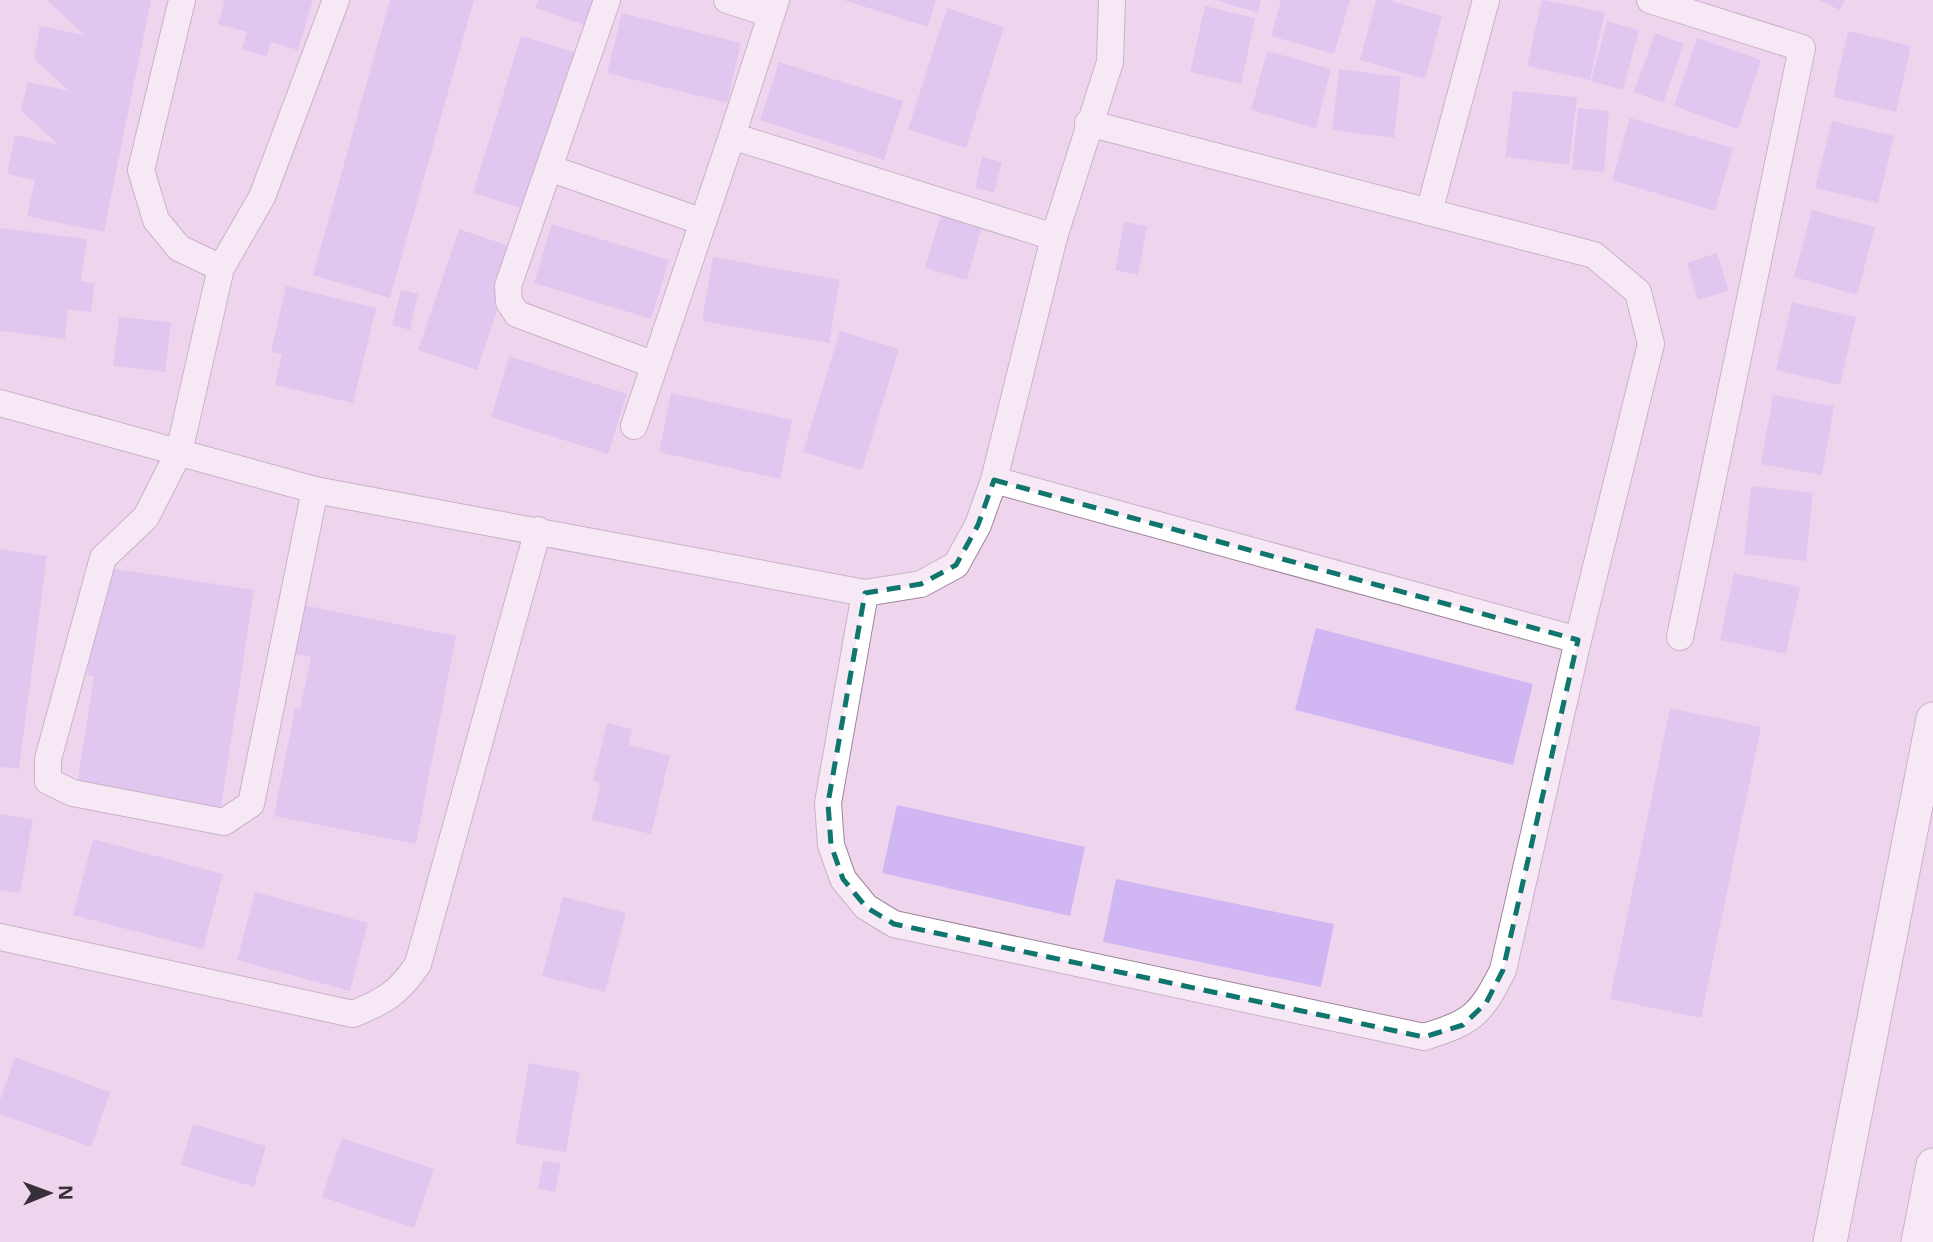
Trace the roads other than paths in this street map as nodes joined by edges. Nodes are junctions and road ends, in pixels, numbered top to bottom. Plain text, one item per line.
1 (182, 0) edge
2 (335, 0) edge
3 (607, 0) edge
4 (727, 0) edge
5 (1112, 0) edge
6 (1486, 0) edge
7 (1650, 0) edge
8 (773, 7) edge
9 (1088, 123) junction
10 (732, 136) junction
11 (549, 168) junction
12 (1429, 212) junction
13 (703, 222) junction
14 (1054, 237) junction
15 (221, 268) junction
16 (652, 364) junction
17 (0, 403) edge
18 (634, 426) dead end
19 (179, 452) junction
20 (993, 480) junction
21 (315, 490) junction
22 (538, 530) junction
23 (865, 593) junction
24 (1680, 637) dead end
25 (1578, 640) junction
26 (1933, 719) edge
27 (0, 937) edge
28 (1933, 1165) edge
29 (1830, 1242) edge
30 (1918, 1242) edge

1 - 15 street
2 - 15 street
3 - 11 street
4 - 8 street
5 - 9 street
6 - 12 street
7 - 24 street
8 - 10 street
9 - 12 street
9 - 14 street
10 - 13 street
10 - 14 street
11 - 13 street
11 - 16 street
12 - 25 street
13 - 16 street
14 - 20 street
15 - 19 street
16 - 18 street
17 - 19 street
19 - 21 street
19 - 21 street
20 - 23 street
20 - 25 street
21 - 22 street
22 - 23 street
22 - 27 street
23 - 25 street
26 - 29 street
28 - 30 street

